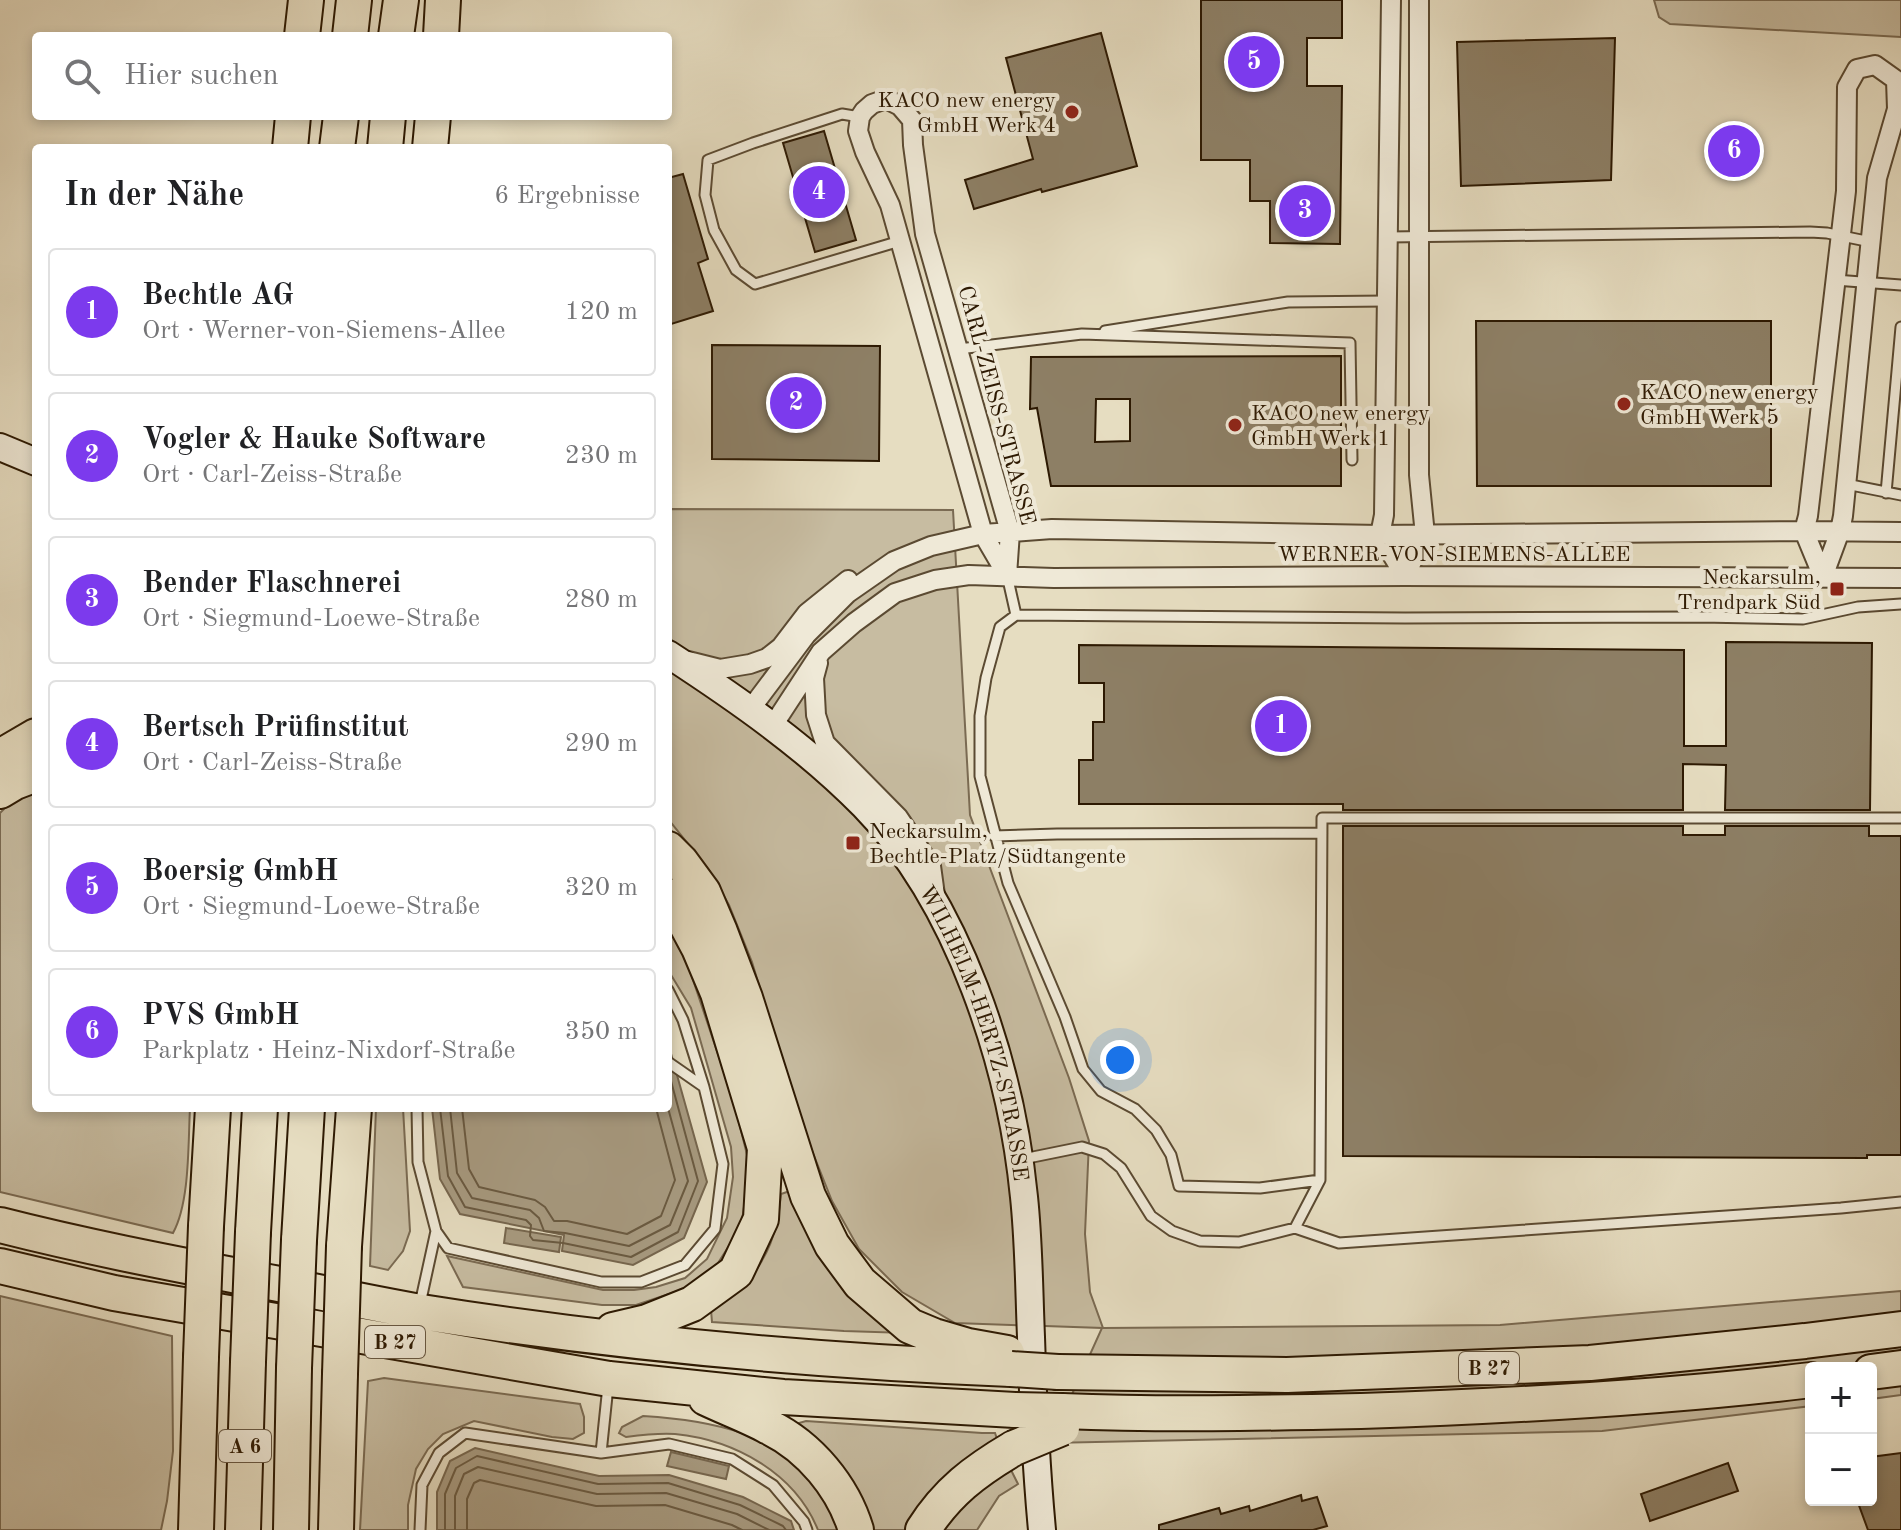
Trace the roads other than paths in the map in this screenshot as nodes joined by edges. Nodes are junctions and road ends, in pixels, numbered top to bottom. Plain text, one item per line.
1 (306, 0) edge
2 (354, 0) edge
3 (401, 0) edge
4 (443, 0) edge
5 (1391, 0) edge
6 (1419, 0) edge
7 (302, 32) edge
8 (350, 32) edge
9 (397, 32) edge
10 (441, 32) edge
11 (860, 117) junction
12 (293, 120) edge
13 (340, 120) edge
14 (388, 120) edge
15 (433, 120) edge
16 (290, 144) edge
17 (338, 144) edge
18 (385, 144) edge
19 (430, 144) edge
20 (1388, 207) junction
21 (1419, 208) junction
22 (925, 234) junction
23 (1419, 236) junction
24 (1841, 236) junction
25 (1388, 237) junction
26 (900, 241) junction
27 (1871, 242) junction
28 (1835, 280) junction
29 (1867, 282) junction
30 (1901, 285) edge
31 (1387, 301) junction
32 (1901, 327) edge
33 (1082, 334) junction
34 (1900, 342) edge
35 (959, 349) junction
36 (0, 447) edge
37 (32, 460) edge
38 (1352, 460) dead end
39 (1846, 484) junction
40 (1886, 493) junction
41 (1901, 495) edge
42 (1804, 531) junction
43 (1840, 531) junction
44 (1010, 532) junction
45 (1901, 532) edge
46 (983, 534) junction
47 (1380, 535) junction
48 (1425, 535) junction
49 (894, 561) junction
50 (1007, 575) junction
51 (1405, 576) junction
52 (1823, 577) junction
53 (1901, 578) edge
54 (1901, 604) edge
55 (1016, 615) junction
56 (821, 652) junction
57 (672, 656) edge
58 (672, 657) edge
59 (749, 711) junction
60 (772, 727) junction
61 (32, 738) edge
62 (0, 757) edge
63 (32, 776) edge
64 (0, 791) edge
65 (1901, 818) edge
66 (1322, 833) junction
67 (994, 836) junction
68 (672, 853) edge
69 (672, 900) edge
70 (938, 910) junction
71 (672, 998) edge
72 (672, 1065) edge
73 (704, 1087) junction
74 (213, 1112) edge
75 (260, 1112) edge
76 (307, 1112) edge
77 (354, 1112) edge
78 (417, 1112) edge
79 (1020, 1159) junction
80 (1320, 1180) junction
81 (1901, 1202) edge
82 (0, 1215) edge
83 (0, 1225) edge
84 (1295, 1228) junction
85 (436, 1231) junction
86 (38, 1235) junction
87 (0, 1266) edge
88 (0, 1287) edge
89 (114, 1293) junction
90 (418, 1311) junction
91 (1901, 1329) edge
92 (590, 1335) junction
93 (1011, 1361) junction
94 (1901, 1368) edge
95 (1877, 1371) edge
96 (609, 1379) junction
97 (1805, 1381) edge
98 (677, 1385) junction
99 (1062, 1420) junction
100 (601, 1453) junction
101 (197, 1476) junction
102 (180, 1530) edge
103 (196, 1530) edge
104 (243, 1530) edge
105 (291, 1530) edge
106 (336, 1530) edge
107 (420, 1530) edge
108 (807, 1530) edge
109 (856, 1530) edge
110 (923, 1530) edge
111 (1042, 1530) edge

1 - 7 highway
2 - 8 highway
3 - 9 highway
4 - 10 highway
5 - 20 street
6 - 21 street
11 - 22 street, CARL-ZEISS-STRASSE
11 - 26 street, CARL-ZEISS-STRASSE
11 - 26 lane
12 - 16 highway
13 - 17 highway
14 - 18 highway
15 - 19 highway
20 - 21 street
20 - 25 street
21 - 23 street
22 - 26 street
22 - 35 street, CARL-ZEISS-STRASSE
23 - 24 lane
23 - 25 lane
23 - 48 street
24 - 27 lane
24 - 27 street
24 - 28 street
25 - 31 street
26 - 46 street, CARL-ZEISS-STRASSE
27 - 29 street
28 - 29 lane
28 - 42 street
29 - 30 lane
29 - 39 street
31 - 33 lane
31 - 47 street
32 - 34 lane
33 - 35 lane
33 - 38 lane
34 - 40 lane
35 - 44 street, CARL-ZEISS-STRASSE
36 - 37 main road
39 - 40 lane
39 - 43 street
40 - 41 lane
42 - 43 street, WERNER-VON-SIEMENS-ALLEE
42 - 48 street, WERNER-VON-SIEMENS-ALLEE
42 - 52 street
43 - 45 street, WERNER-VON-SIEMENS-ALLEE
43 - 52 street
44 - 46 street, WERNER-VON-SIEMENS-ALLEE
44 - 47 street, WERNER-VON-SIEMENS-ALLEE
44 - 50 street, CARL-ZEISS-STRASSE
46 - 49 street, WERNER-VON-SIEMENS-ALLEE
46 - 50 street, CARL-ZEISS-STRASSE
47 - 48 street, WERNER-VON-SIEMENS-ALLEE
47 - 51 street
48 - 51 street
49 - 57 street
49 - 59 street
50 - 51 street, WERNER-VON-SIEMENS-ALLEE
50 - 55 lane
50 - 56 street, WERNER-VON-SIEMENS-ALLEE
51 - 52 street, WERNER-VON-SIEMENS-ALLEE
52 - 53 street, WERNER-VON-SIEMENS-ALLEE
54 - 55 lane
55 - 67 lane
56 - 60 street, WERNER-VON-SIEMENS-ALLEE
56 - 70 street
58 - 59 main road, WILHELM-HERTZ-STRASSE
59 - 60 main road, WILHELM-HERTZ-STRASSE
60 - 70 main road, WILHELM-HERTZ-STRASSE
61 - 62 highway
63 - 64 highway
65 - 66 lane
66 - 67 lane
66 - 80 lane
67 - 80 lane
68 - 93 highway
69 - 92 highway
70 - 79 main road, WILHELM-HERTZ-STRASSE
71 - 73 lane
72 - 73 lane
73 - 85 lane
74 - 101 highway, bridge
75 - 104 highway, A 6, bridge
76 - 105 highway, A 6, bridge
77 - 106 highway, bridge
78 - 85 lane
79 - 84 lane
79 - 111 main road, WILHELM-HERTZ-STRASSE
80 - 84 lane
81 - 84 lane
82 - 86 highway
83 - 86 highway, B 27
85 - 90 lane
86 - 90 highway, B 27
87 - 89 highway, B 27
88 - 89 highway
89 - 96 highway, B 27
90 - 92 highway, B 27
91 - 93 highway, B 27, bridge
92 - 93 highway, B 27
94 - 95 highway
96 - 98 highway, B 27
96 - 100 lane
97 - 99 highway, B 27
98 - 99 highway, B 27, bridge
98 - 109 highway
99 - 110 highway, bridge
100 - 107 lane
100 - 108 lane
101 - 102 highway
101 - 103 highway

